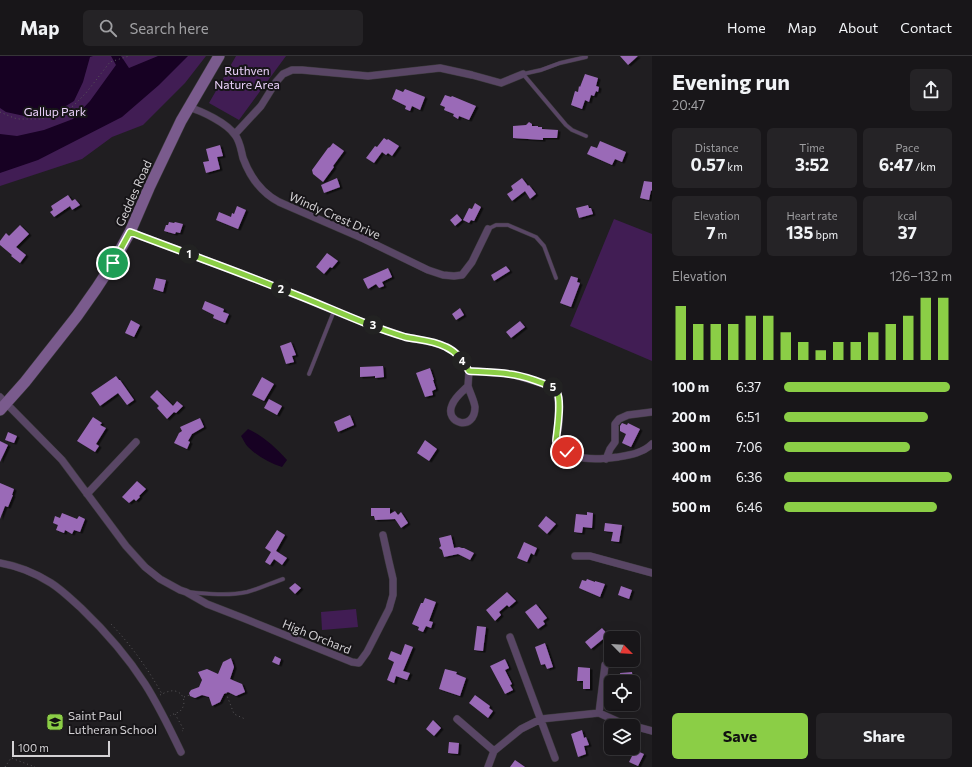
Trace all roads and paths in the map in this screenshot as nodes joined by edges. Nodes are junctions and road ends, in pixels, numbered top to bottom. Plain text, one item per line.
1 (129, 56) edge
2 (219, 56) edge
3 (586, 57) edge
4 (523, 74) junction
5 (188, 107) junction
6 (0, 112) edge
7 (235, 134) junction
8 (586, 136) dead end
9 (488, 229) joint
10 (130, 232) junction
11 (556, 278) dead end
12 (334, 310) junction
13 (469, 371) junction
14 (309, 374) dead end
15 (468, 386) junction
16 (2, 403) edge
17 (652, 412) edge
18 (136, 442) dead end
19 (652, 444) edge
20 (606, 459) junction
21 (87, 494) junction
22 (383, 535) dead end
23 (575, 556) dead end
24 (0, 563) edge
25 (652, 572) edge
26 (283, 579) dead end
27 (186, 592) junction
28 (111, 624) dead end
29 (510, 637) dead end
30 (605, 667) edge
31 (226, 693) dead end
32 (162, 694) junction
33 (190, 695) dead end
34 (157, 696) dead end
35 (183, 698) junction
36 (175, 713) junction
37 (599, 713) junction
38 (168, 716) dead end
39 (540, 719) junction
40 (245, 720) dead end
41 (457, 720) dead end
42 (182, 731) dead end
43 (652, 731) edge
44 (494, 751) junction
45 (181, 752) dead end
46 (555, 758) dead end
47 (4, 767) edge
48 (35, 767) edge
49 (488, 767) edge

1 - 6 path
2 - 5 main road, Geddes Road
3 - 4 lane
4 - 7 street
4 - 8 lane
5 - 7 street, Windy Crest Drive
5 - 10 main road, Geddes Road
7 - 9 street, Windy Crest Drive
9 - 11 lane
10 - 12 street
10 - 16 main road, Geddes Road
12 - 13 street
12 - 14 lane
13 - 15 street
13 - 20 street
15 - 15 street
16 - 21 street
17 - 20 street
18 - 21 street
19 - 20 street
21 - 27 street
22 - 27 street, High Orchard
23 - 25 street
24 - 45 street
26 - 27 lane
28 - 32 path
29 - 39 street
30 - 37 street
31 - 40 path
32 - 34 path
32 - 35 path
33 - 35 path
35 - 36 path
36 - 38 path
36 - 42 path
37 - 39 street
37 - 43 street
39 - 44 street
39 - 46 street
41 - 44 street
44 - 49 street
47 - 48 path

